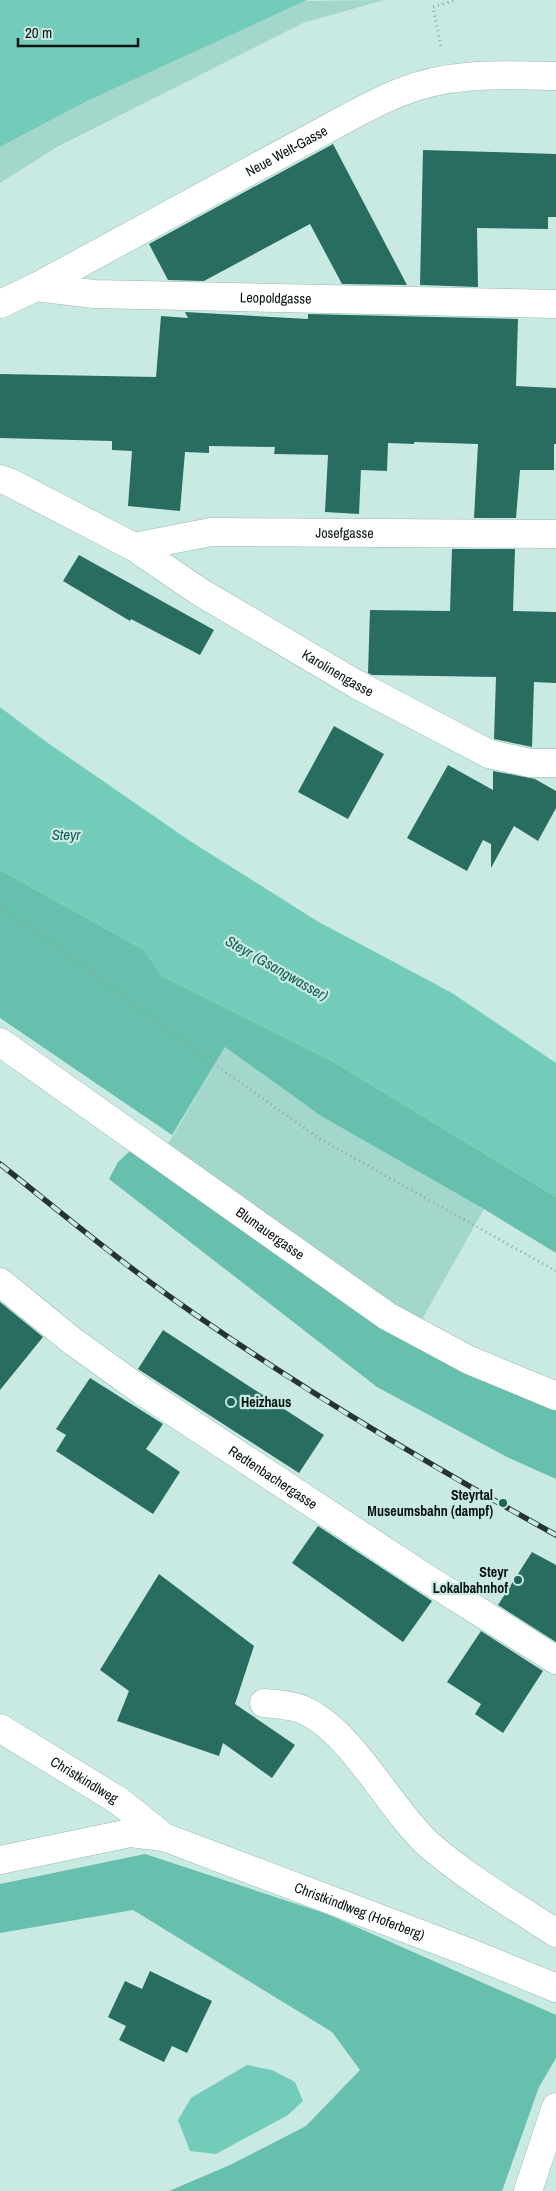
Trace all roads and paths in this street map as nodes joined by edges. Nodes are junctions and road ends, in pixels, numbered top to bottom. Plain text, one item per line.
1 (457, 0) edge
2 (433, 7) dead end
3 (556, 76) edge
4 (36, 287) junction
5 (0, 304) edge
6 (556, 304) edge
7 (0, 479) edge
8 (556, 534) edge
9 (134, 547) junction
10 (556, 763) edge
11 (0, 907) edge
12 (0, 1042) edge
13 (556, 1271) edge
14 (0, 1282) edge
15 (556, 1396) edge
16 (556, 1660) edge
17 (264, 1703) dead end
18 (0, 1728) edge
19 (164, 1837) junction
20 (0, 1860) edge
21 (556, 1933) edge
22 (556, 1988) edge
23 (556, 2107) edge
24 (528, 2191) edge

1 - 2 path
3 - 4 street, Neue Welt-Gasse
4 - 5 street
4 - 6 street, Leopoldgasse
7 - 9 street
8 - 9 street, Josefgasse
9 - 10 street, Karolinengasse
11 - 13 path
12 - 15 street, Blumauergasse
14 - 16 street, Redtenbachergasse
17 - 21 street
18 - 19 street, Christkindlweg
19 - 20 street
19 - 22 street, Christkindlweg (Hoferberg)
23 - 24 street

